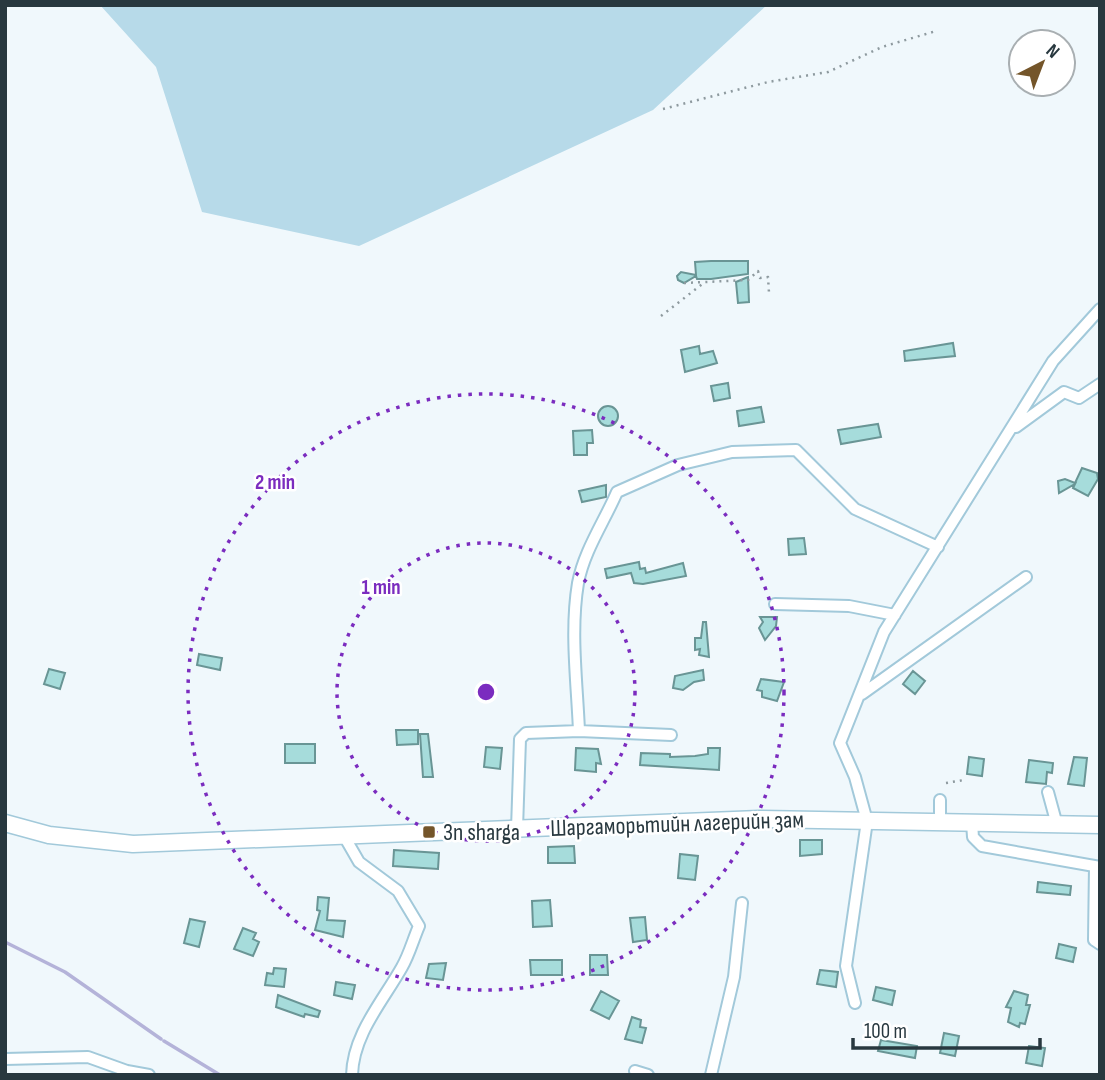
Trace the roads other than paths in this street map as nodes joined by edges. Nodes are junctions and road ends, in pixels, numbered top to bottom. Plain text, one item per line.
1 (1100, 309) edge
2 (1100, 384) edge
3 (1010, 430) junction
4 (938, 547) junction
5 (1026, 577) dead end
6 (775, 604) dead end
7 (895, 615) junction
8 (862, 694) junction
9 (579, 731) junction
10 (671, 735) dead end
11 (1048, 792) dead end
12 (940, 800) dead end
13 (867, 821) junction
14 (940, 822) junction
15 (5, 823) edge
16 (972, 823) junction
17 (1057, 825) junction
18 (1100, 825) edge
19 (517, 829) junction
20 (344, 836) junction
21 (1097, 867) edge
22 (741, 903) dead end
23 (1100, 944) edge
24 (855, 1003) dead end
25 (5, 1059) edge
26 (635, 1071) dead end
27 (149, 1075) edge
28 (352, 1075) edge
29 (648, 1075) edge
30 (711, 1075) edge

1 - 3 street
2 - 3 street
3 - 4 street
4 - 7 street
4 - 9 street
5 - 8 street
6 - 7 street
7 - 8 street
8 - 13 street
9 - 10 street
9 - 19 street
11 - 17 street
12 - 14 street
13 - 14 street, Шаргаморьтийн лагерийн зам
13 - 19 street, Шаргаморьтийн лагерийн зам
13 - 24 street
14 - 16 street, Шаргаморьтийн лагерийн зам
15 - 20 street, Шаргаморьтийн лагерийн зам
16 - 17 street, Шаргаморьтийн лагерийн зам
16 - 21 street
17 - 18 street, Шаргаморьтийн лагерийн зам
19 - 20 street, Шаргаморьтийн лагерийн зам
20 - 28 street
21 - 23 street
22 - 30 street
25 - 27 street
26 - 29 street

